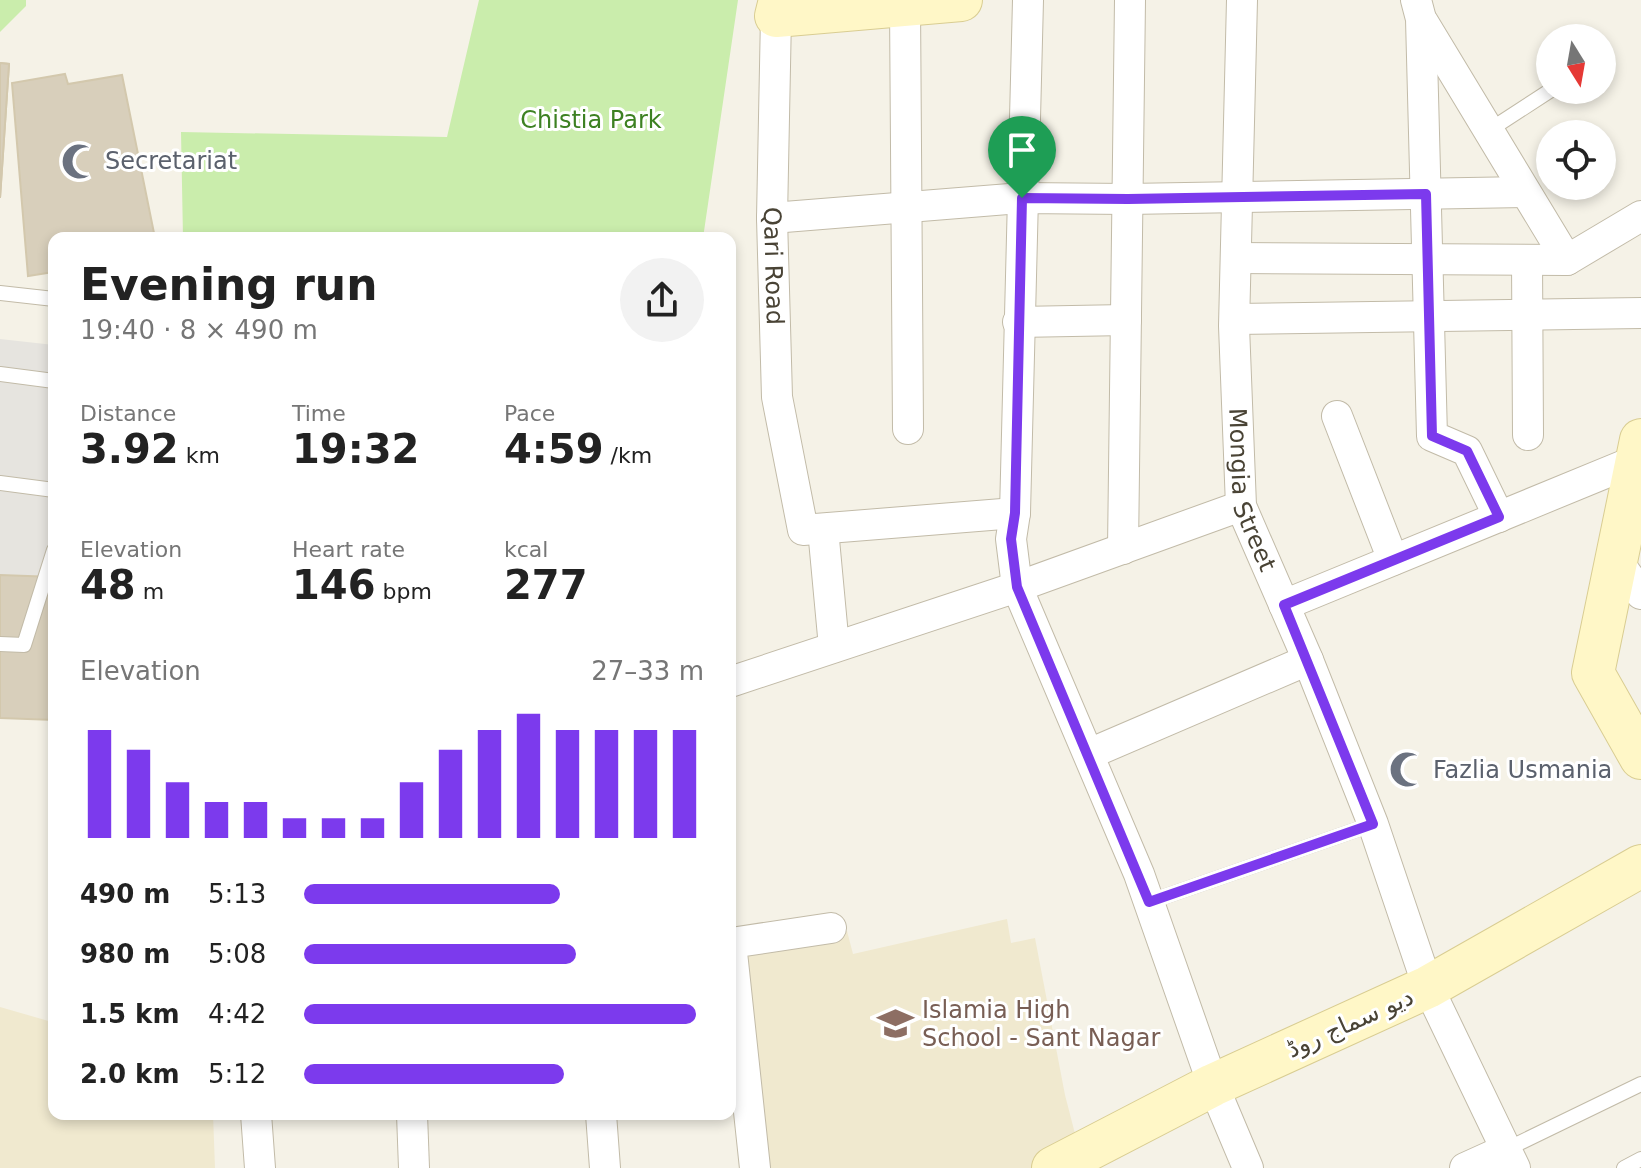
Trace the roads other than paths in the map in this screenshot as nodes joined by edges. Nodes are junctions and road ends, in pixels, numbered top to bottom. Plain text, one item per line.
1 (961, 0) edge
2 (1028, 0) edge
3 (1130, 0) edge
4 (1242, 0) edge
5 (905, 5) junction
6 (778, 8) edge
7 (1418, 9) edge
8 (1536, 100) edge
9 (1488, 131) junction
10 (1525, 192) junction
11 (1426, 194) junction
12 (1239, 197) junction
13 (1022, 198) junction
14 (1128, 199) junction
15 (907, 209) junction
16 (1641, 216) edge
17 (772, 218) junction
18 (1236, 258) junction
19 (1427, 260) junction
20 (1527, 260) junction
21 (1567, 260) junction
22 (0, 293) edge
23 (48, 298) edge
24 (1641, 313) edge
25 (1528, 314) junction
26 (1429, 316) junction
27 (1235, 319) junction
28 (1126, 320) junction
29 (1018, 322) junction
30 (0, 374) edge
31 (48, 380) edge
32 (1337, 416) dead end
33 (908, 429) dead end
34 (1528, 435) dead end
35 (1639, 450) edge
36 (0, 483) edge
37 (48, 489) edge
38 (1241, 506) junction
39 (1015, 513) junction
40 (1499, 517) junction
41 (813, 530) junction
42 (1123, 549) junction
43 (1393, 560) junction
44 (48, 569) edge
45 (1633, 580) edge
46 (1017, 587) junction
47 (1284, 605) junction
48 (0, 644) edge
49 (834, 647) junction
50 (1308, 660) junction
51 (736, 680) edge
52 (1089, 754) junction
53 (1641, 758) edge
54 (1373, 824) junction
55 (1641, 866) edge
56 (1149, 902) junction
57 (831, 928) dead end
58 (736, 943) edge
59 (1428, 987) junction
60 (736, 998) edge
61 (1641, 1084) edge
62 (1213, 1085) junction
63 (256, 1120) edge
64 (412, 1120) edge
65 (601, 1120) edge
66 (1511, 1159) edge
67 (1641, 1159) edge
68 (260, 1168) edge
69 (414, 1168) edge
70 (605, 1168) edge
71 (755, 1168) edge
72 (1053, 1168) edge
73 (1248, 1168) edge
74 (1465, 1168) edge
75 (1624, 1168) edge

1 - 5 main road
2 - 13 street
3 - 14 street
4 - 12 street, Mongia Street
5 - 6 main road
5 - 15 street
6 - 17 street, Qari Road
7 - 9 street
7 - 11 street
8 - 9 lane
9 - 10 street
10 - 11 street
10 - 21 street
11 - 12 street
11 - 19 street
12 - 14 street
12 - 18 street, Mongia Street
13 - 14 street
13 - 15 street
13 - 29 street
14 - 28 street
15 - 17 street
15 - 33 street
16 - 21 street
17 - 41 street, Qari Road
18 - 19 street
18 - 27 street, Mongia Street
19 - 20 street
19 - 26 street
20 - 21 street
20 - 25 street
22 - 23 lane
24 - 25 street
25 - 26 street
25 - 34 street
26 - 27 street
26 - 40 street
27 - 38 street, Mongia Street
28 - 29 street
28 - 42 street
29 - 39 street
30 - 31 lane
32 - 43 street
35 - 40 street
35 - 45 main road
36 - 37 lane
38 - 42 street
38 - 47 street, Mongia Street
39 - 41 street
39 - 46 street
40 - 43 street
41 - 49 street, Qari Road
42 - 46 street
43 - 47 street
44 - 48 lane
45 - 53 main road
46 - 49 street
46 - 52 street
47 - 50 street, Mongia Street
49 - 51 street
50 - 52 street
50 - 54 street, Mongia Street
52 - 56 street
54 - 56 lane
54 - 59 street, Mongia Street
55 - 59 main road, دیو سماج روڈ
56 - 62 street
57 - 58 street
59 - 62 main road, دیو سماج روڈ
59 - 66 street, Mongia Street
60 - 71 street
61 - 66 lane
62 - 72 main road, دیو سماج روڈ
62 - 73 street
63 - 68 street
64 - 69 street
65 - 70 street
66 - 74 street
67 - 75 lane

